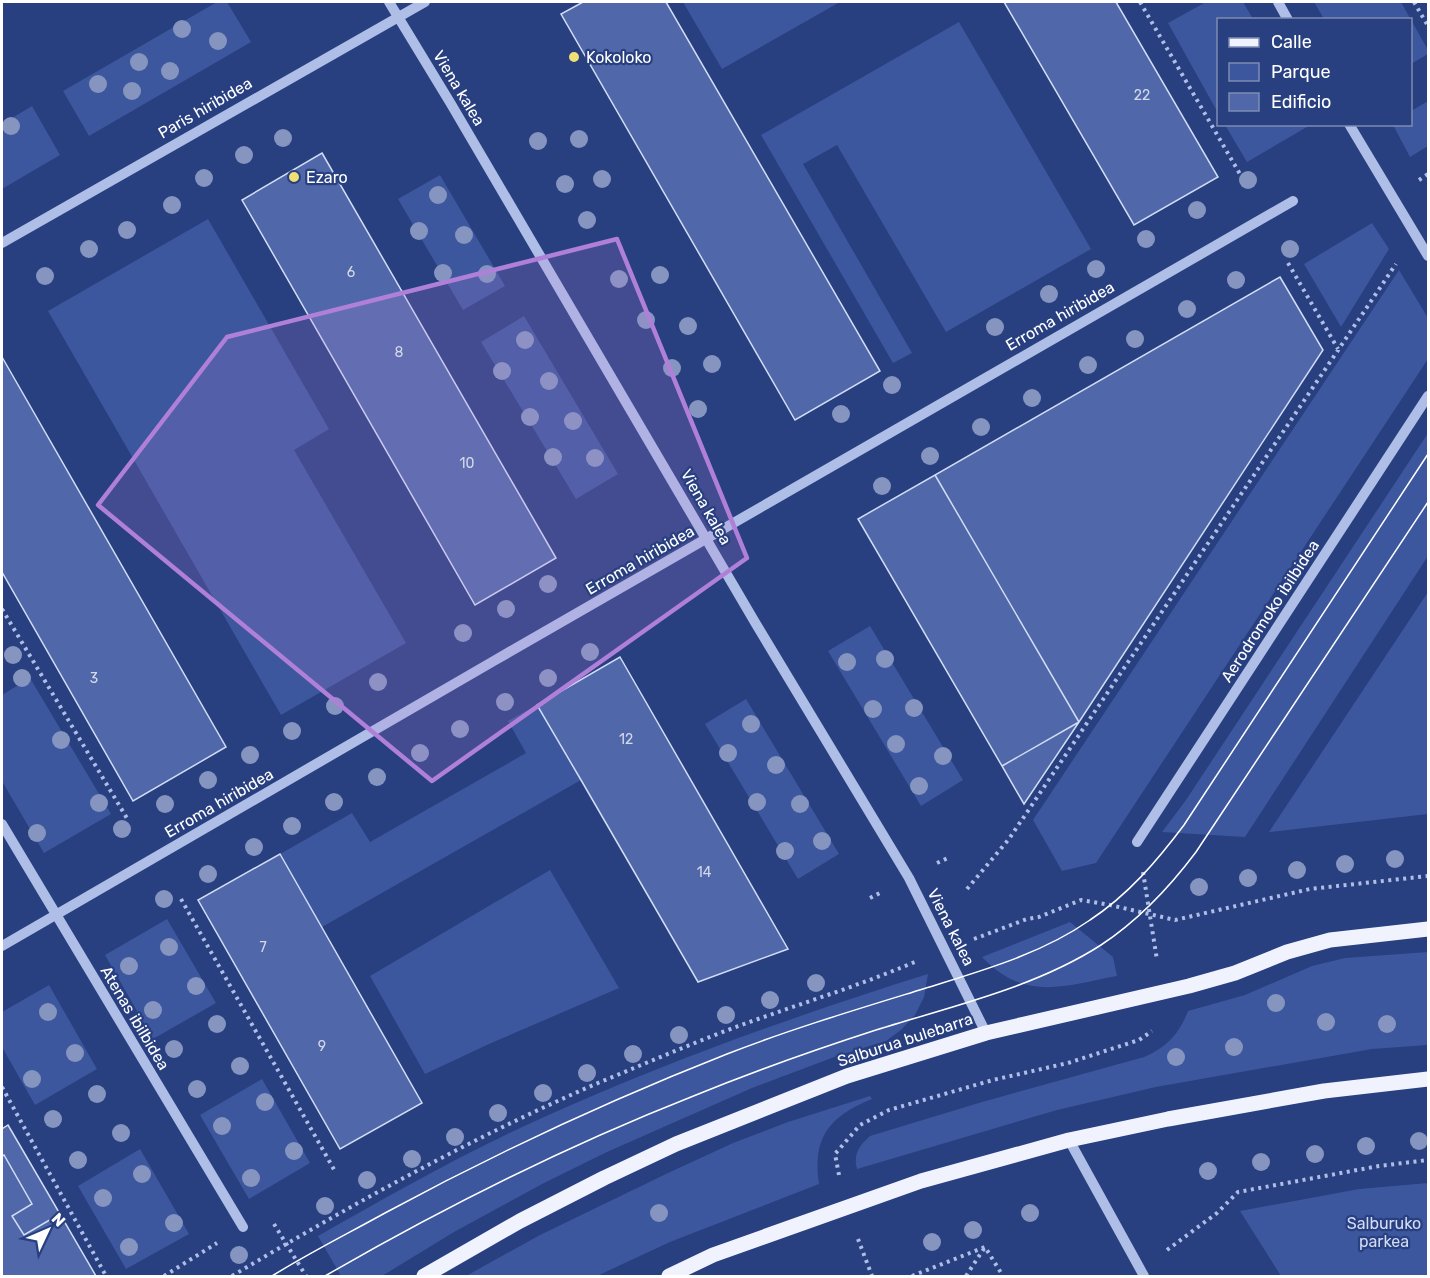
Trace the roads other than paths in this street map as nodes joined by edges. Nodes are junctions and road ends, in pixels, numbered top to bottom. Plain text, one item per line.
1 (389, 2) edge
2 (425, 2) edge
3 (1278, 2) edge
4 (398, 17) junction
5 (1287, 18) edge
6 (1350, 126) edge
7 (1293, 201) dead end
8 (2, 243) edge
9 (1428, 256) edge
10 (1428, 396) edge
11 (707, 538) junction
12 (2, 824) edge
13 (1137, 842) road end
14 (56, 915) junction
15 (1428, 929) edge
16 (2, 946) edge
17 (986, 1033) junction
18 (1428, 1079) edge
19 (1070, 1140) junction
20 (243, 1227) road end
21 (1142, 1273) edge
22 (424, 1276) edge
23 (669, 1276) edge

1 - 4 street, Viena kalea
2 - 4 street, Paris hiribidea
3 - 5 street
4 - 8 street, Paris hiribidea
4 - 11 street, Viena kalea
6 - 9 street
7 - 11 street, Erroma hiribidea
10 - 13 street, Aerodromoko ibilbidea
11 - 14 street, Erroma hiribidea
11 - 17 street, Viena kalea
12 - 14 street, Atenas ibilbidea
14 - 16 street, Erroma hiribidea
14 - 20 street, Atenas ibilbidea
15 - 17 main road, Salburua bulebarra
17 - 22 main road, Salburua bulebarra
18 - 19 main road
19 - 21 street
19 - 23 main road

